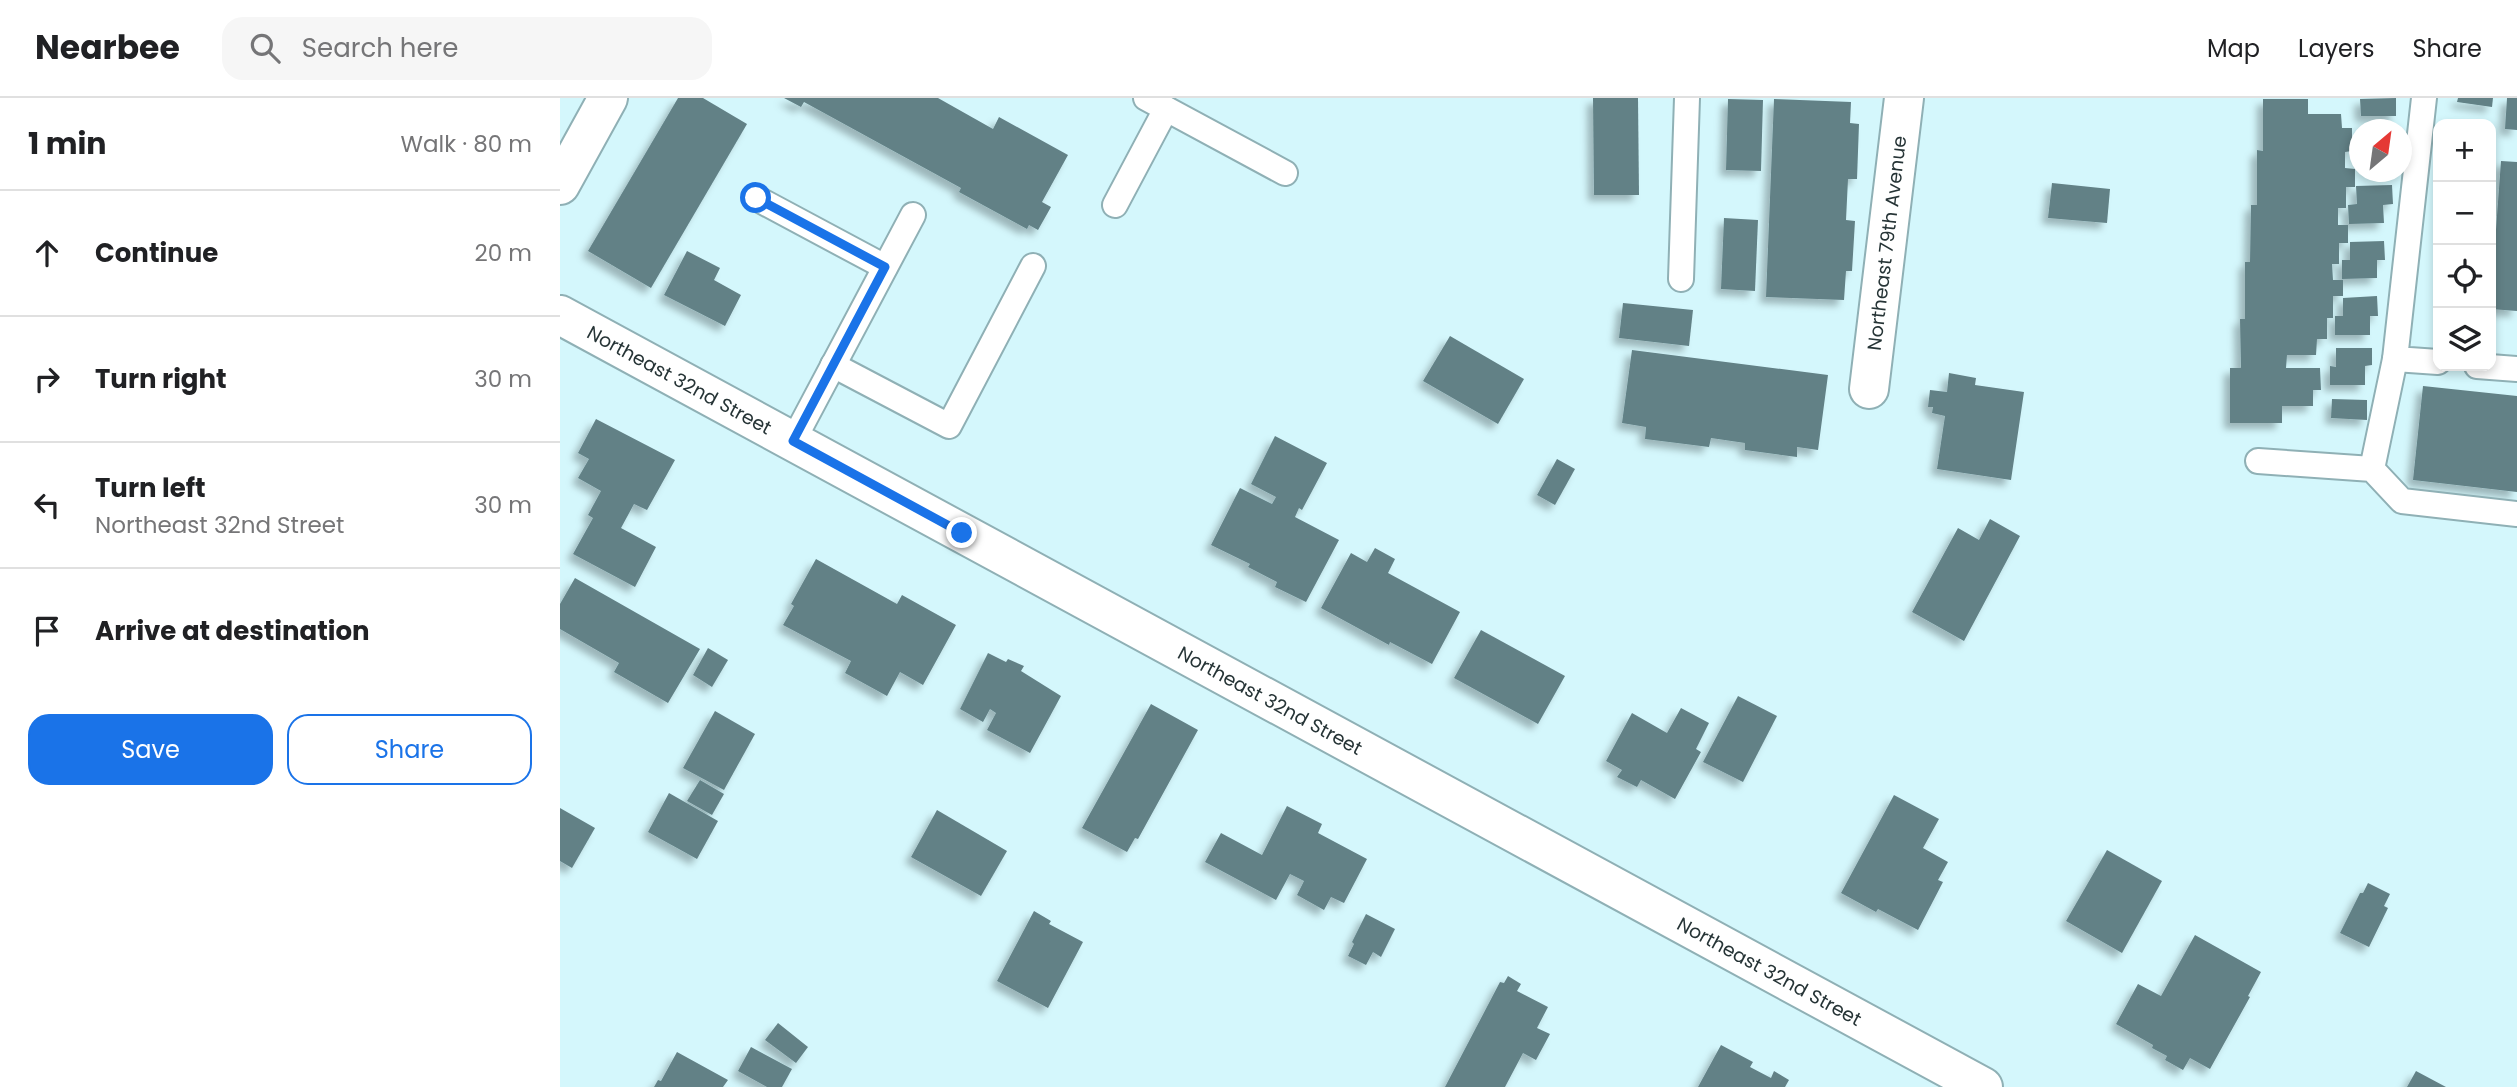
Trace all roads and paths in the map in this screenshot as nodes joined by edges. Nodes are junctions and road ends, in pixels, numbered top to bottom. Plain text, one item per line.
1 (608, 98) edge
2 (1687, 98) edge
3 (1904, 98) edge
4 (2424, 98) edge
5 (1156, 104) edge
6 (1284, 173) dead end
7 (560, 185) edge
8 (756, 198) dead end
9 (1115, 205) dead end
10 (913, 215) dead end
11 (1033, 266) dead end
12 (885, 267) junction
13 (1681, 279) dead end
14 (560, 315) edge
15 (2395, 359) junction
16 (2433, 362) edge
17 (833, 365) junction
18 (2496, 367) edge
19 (2517, 369) edge
20 (1869, 389) dead end
21 (793, 441) junction
22 (2258, 461) dead end
23 (2372, 470) junction
24 (2517, 514) edge
25 (1983, 1087) edge

1 - 7 street
2 - 13 lane
3 - 20 street, Northeast 79th Avenue
4 - 15 lane
5 - 6 lane
5 - 9 lane
8 - 12 lane
10 - 12 lane
11 - 17 lane
12 - 17 lane
14 - 21 street, Northeast 32nd Street
15 - 16 lane
15 - 23 lane
17 - 21 lane
18 - 19 lane
21 - 25 street, Northeast 32nd Street
22 - 23 lane
23 - 24 lane

